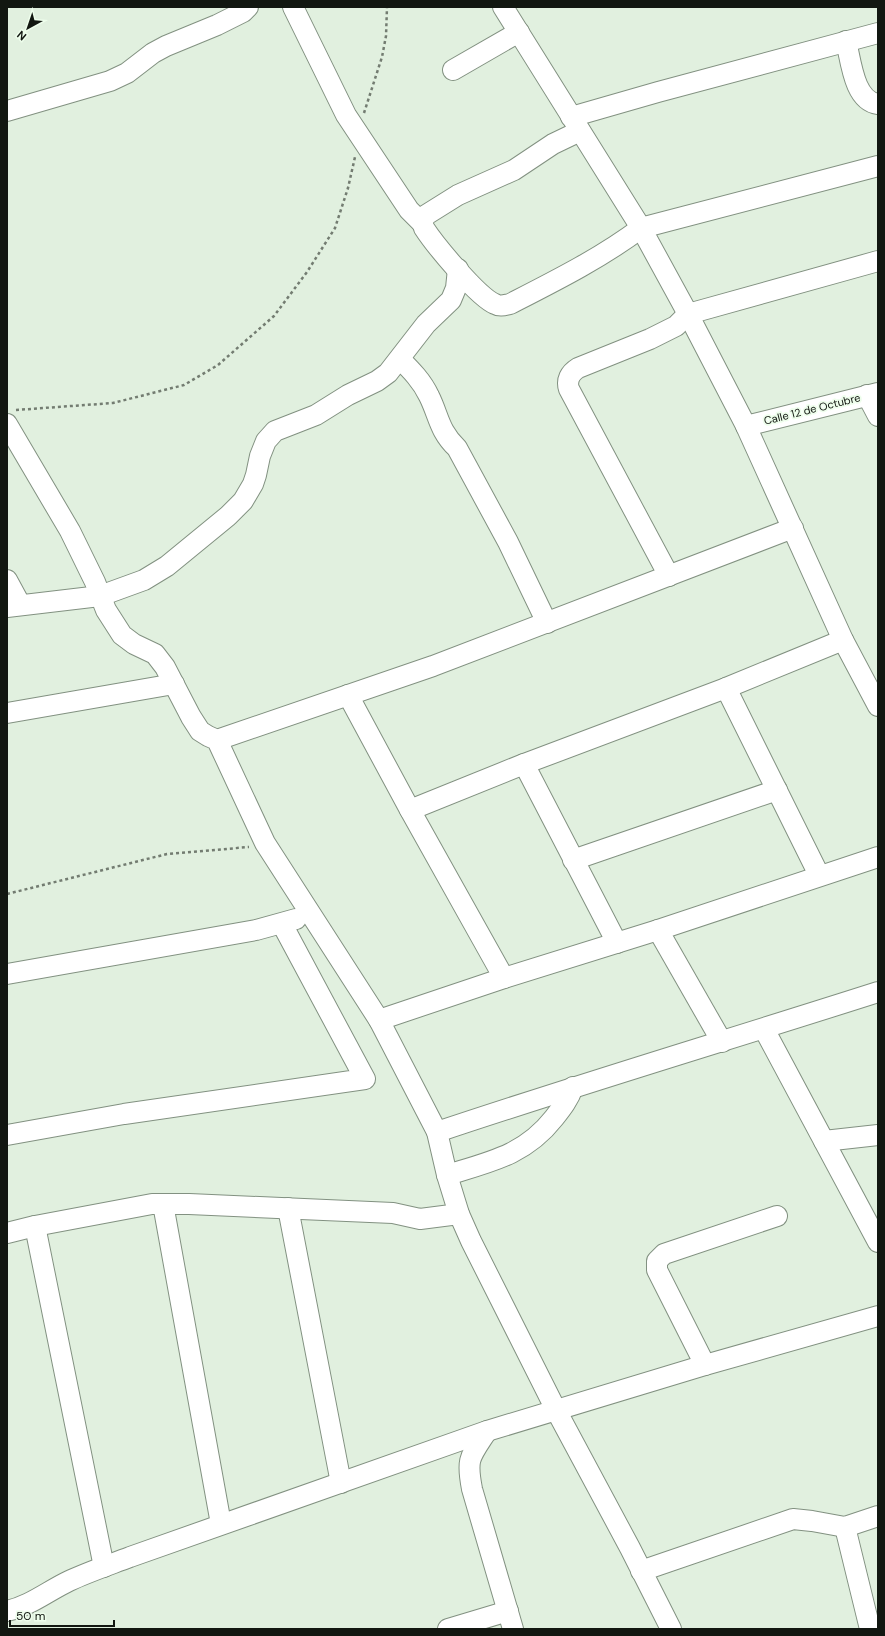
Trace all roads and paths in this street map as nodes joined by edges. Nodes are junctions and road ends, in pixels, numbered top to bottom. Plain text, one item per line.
1 (248, 7) edge
2 (293, 7) edge
3 (387, 7) edge
4 (503, 7) edge
5 (519, 32) junction
6 (878, 33) edge
7 (846, 41) junction
8 (453, 70) dead end
9 (878, 104) edge
10 (7, 111) edge
11 (576, 124) junction
12 (360, 135) junction
13 (878, 166) edge
14 (423, 224) junction
15 (641, 228) junction
16 (878, 261) edge
17 (458, 270) junction
18 (688, 314) junction
19 (400, 359) junction
20 (872, 394) edge
21 (878, 416) edge
22 (11, 417) edge
23 (746, 426) junction
24 (793, 528) junction
25 (669, 576) junction
26 (7, 580) edge
27 (100, 596) junction
28 (14, 606) edge
29 (547, 623) junction
30 (843, 640) junction
31 (174, 684) junction
32 (726, 688) junction
33 (348, 695) junction
34 (875, 695) edge
35 (7, 713) edge
36 (217, 740) junction
37 (524, 764) junction
38 (777, 790) junction
39 (410, 810) junction
40 (265, 843) junction
41 (878, 857) edge
42 (573, 860) junction
43 (819, 875) junction
44 (7, 894) edge
45 (311, 914) junction
46 (282, 924) junction
47 (658, 930) junction
48 (617, 942) junction
49 (7, 974) edge
50 (504, 978) junction
51 (878, 992) edge
52 (379, 1020) junction
53 (764, 1028) junction
54 (722, 1042) junction
55 (573, 1087) junction
56 (437, 1132) junction
57 (7, 1135) edge
58 (878, 1136) edge
59 (824, 1141) junction
60 (447, 1175) junction
61 (163, 1204) junction
62 (288, 1208) junction
63 (459, 1214) junction
64 (777, 1216) dead end
65 (34, 1226) junction
66 (7, 1233) edge
67 (878, 1242) edge
68 (878, 1316) edge
69 (705, 1365) junction
70 (556, 1410) junction
71 (487, 1432) junction
72 (341, 1483) junction
73 (878, 1516) edge
74 (221, 1524) junction
75 (845, 1527) junction
76 (104, 1567) junction
77 (642, 1571) junction
78 (7, 1611) edge
79 (510, 1620) edge
80 (448, 1629) edge
81 (671, 1629) edge
82 (870, 1629) edge

1 - 10 street
2 - 12 street
3 - 12 path
4 - 5 street
5 - 8 street
5 - 11 street
6 - 7 street
7 - 9 street
7 - 11 street
11 - 14 street
11 - 15 street
12 - 14 street
12 - 22 path
13 - 15 street
14 - 17 street
15 - 17 street
15 - 18 street
16 - 18 street
17 - 19 street
18 - 23 street
18 - 25 street
19 - 27 street
19 - 29 street
20 - 21 street
20 - 23 street, Calle 12 de Octubre
22 - 27 street
23 - 24 street
24 - 25 street
24 - 30 street
25 - 29 street
26 - 28 street
27 - 28 street
27 - 31 street
29 - 33 street
30 - 32 street
30 - 34 street
31 - 35 street
31 - 36 street
32 - 37 street
32 - 38 street
33 - 36 street
33 - 39 street
36 - 40 street
37 - 39 street
37 - 42 street
38 - 42 street
38 - 43 street
39 - 50 street
40 - 44 path
40 - 45 street
41 - 43 street
42 - 48 street
43 - 47 street
45 - 46 street
45 - 52 street
46 - 49 street
46 - 57 street
47 - 48 street
47 - 54 street
48 - 50 street
50 - 52 street
51 - 53 street
52 - 56 street
53 - 54 street
53 - 59 street
54 - 55 street
55 - 56 street
55 - 60 street
56 - 60 street
58 - 59 street
59 - 67 street
60 - 63 street
61 - 62 street
61 - 65 street
61 - 74 street
62 - 63 street
62 - 72 street
63 - 70 street
64 - 69 street
65 - 66 street
65 - 76 street
68 - 69 street
69 - 70 street
70 - 71 street
70 - 77 street
71 - 72 street
71 - 79 street
72 - 74 street
73 - 75 street
74 - 76 street
75 - 77 street
75 - 82 street
76 - 78 street
77 - 81 street
79 - 80 street

